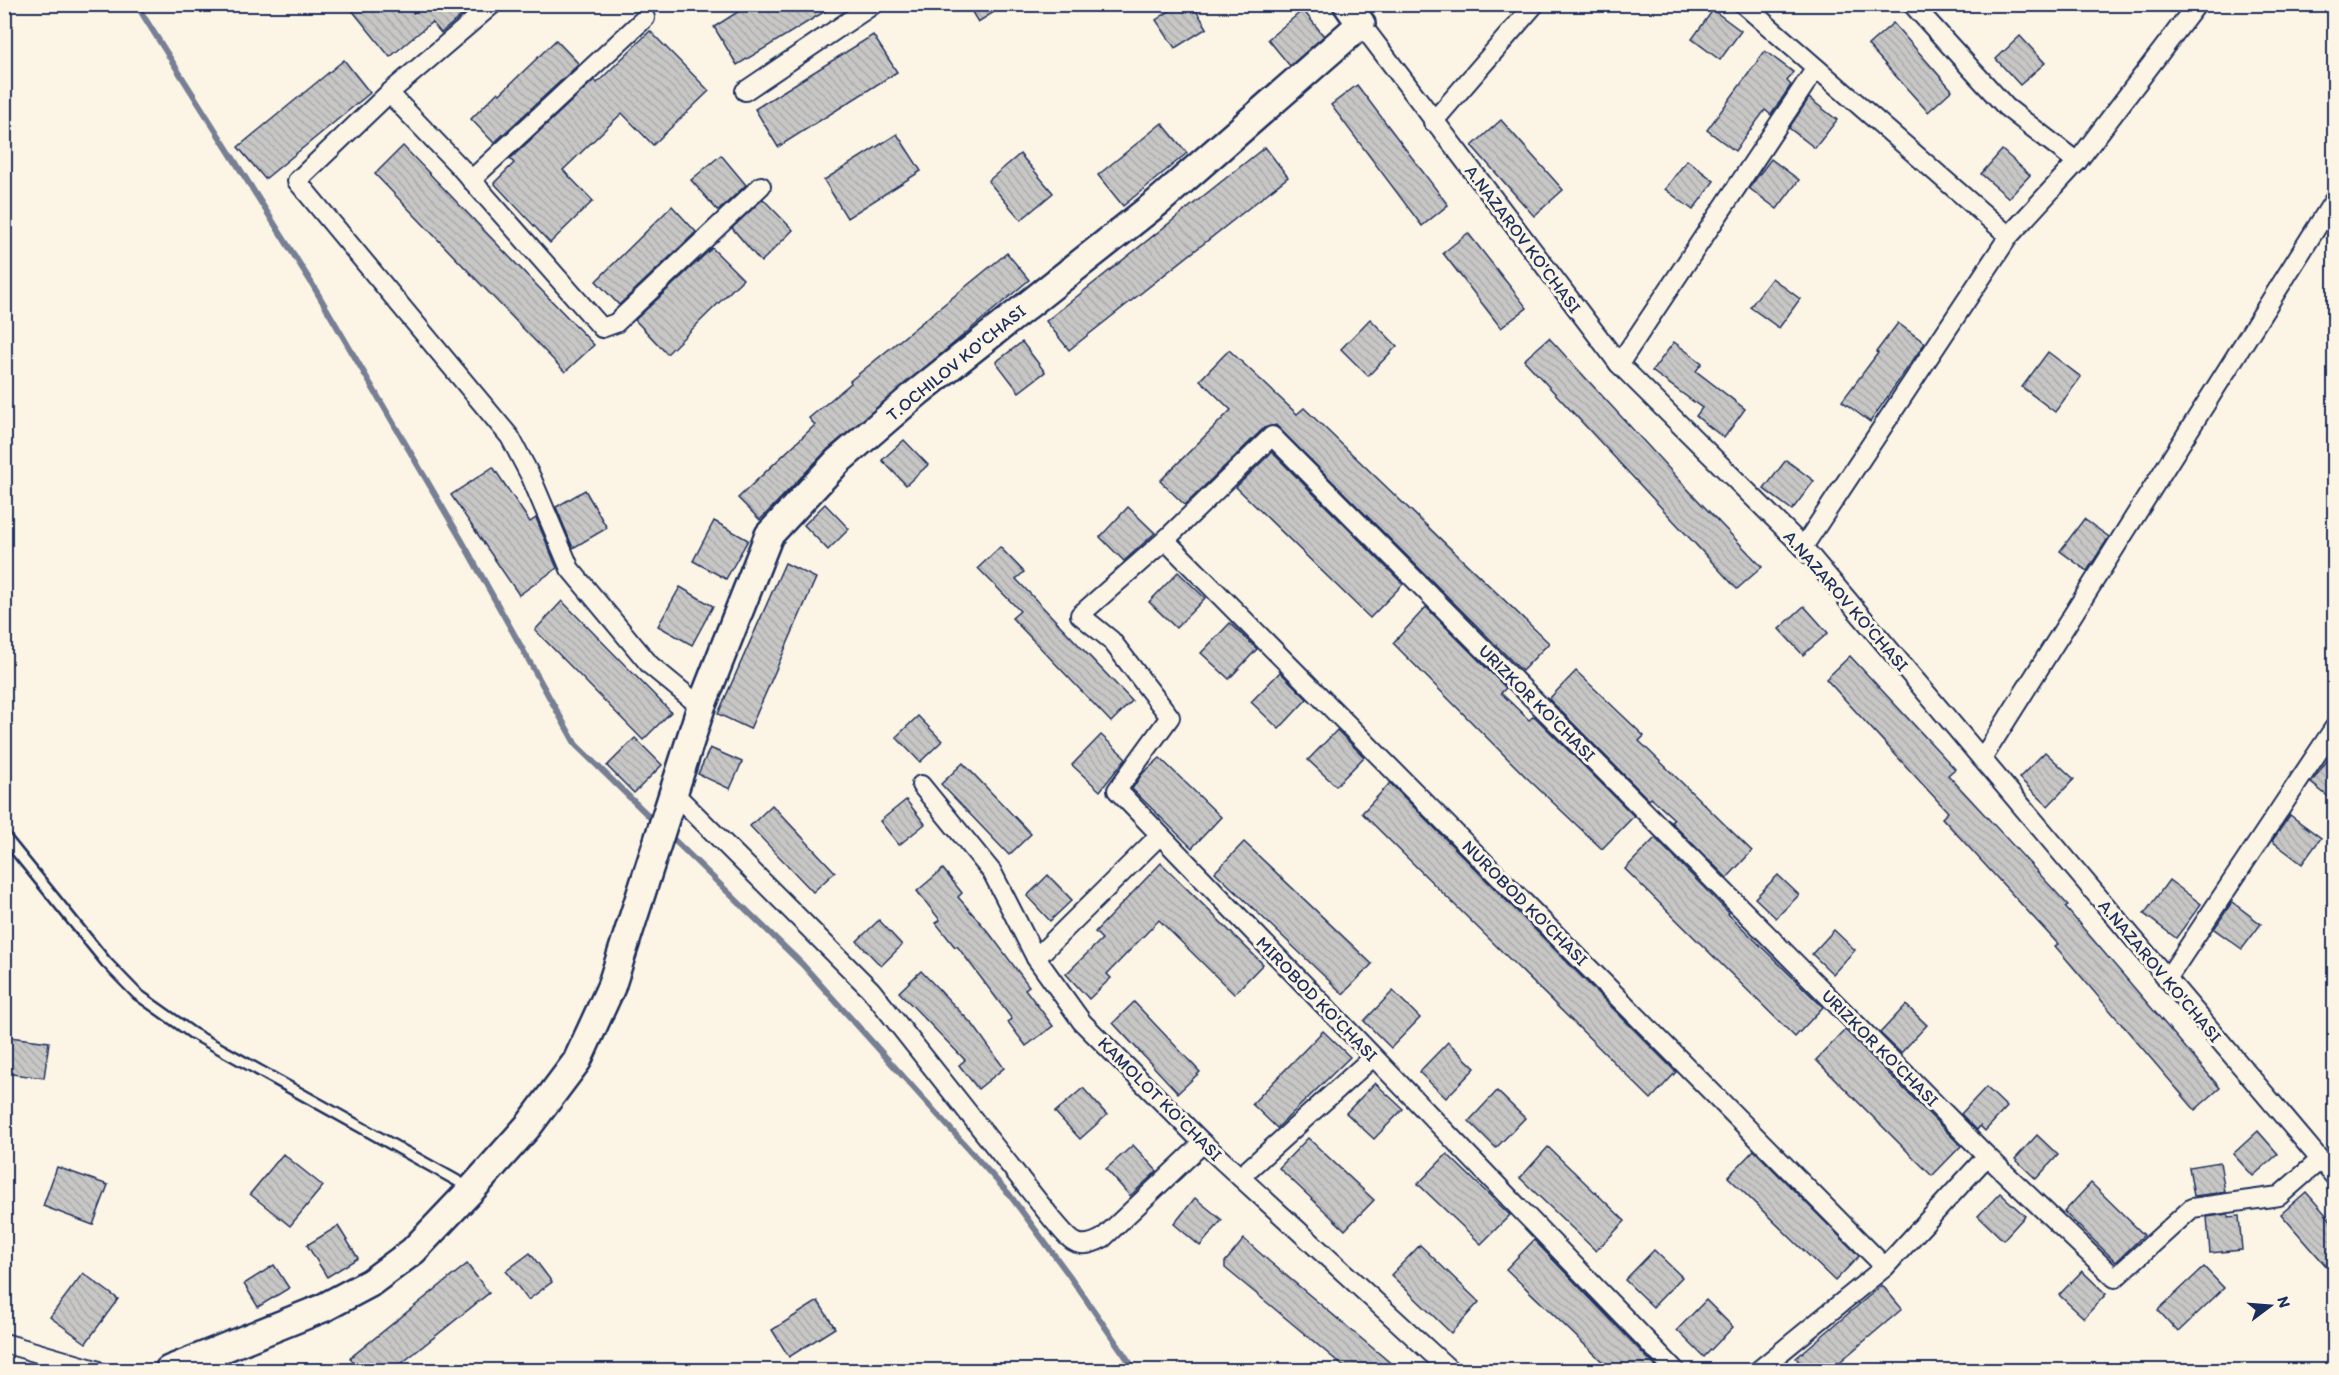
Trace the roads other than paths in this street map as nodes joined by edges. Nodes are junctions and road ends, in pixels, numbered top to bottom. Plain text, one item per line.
1 (493, 4) edge
2 (874, 4) edge
3 (1535, 4) edge
4 (1743, 4) edge
5 (1912, 4) edge
6 (2197, 4) edge
7 (1354, 14) edge
8 (645, 18) dead end
9 (1816, 68) junction
10 (745, 91) dead end
11 (389, 93) junction
12 (1433, 122) junction
13 (2077, 162) junction
14 (471, 180) junction
15 (761, 186) dead end
16 (2334, 200) edge
17 (2009, 236) junction
18 (1618, 364) junction
19 (1165, 540) junction
20 (1803, 547) junction
21 (1080, 615) joint
22 (700, 707) junction
23 (2334, 728) edge
24 (1982, 759) junction
25 (921, 785) dead end
26 (669, 803) junction
27 (4, 836) edge
28 (1159, 836) junction
29 (1036, 958) junction
30 (2167, 980) junction
31 (1373, 1057) junction
32 (1203, 1143) junction
33 (1987, 1156) junction
34 (2320, 1160) junction
35 (2334, 1176) edge
36 (1240, 1177) junction
37 (472, 1189) junction
38 (1885, 1267) junction
39 (4, 1343) edge
40 (96, 1371) edge
41 (169, 1371) edge
42 (1450, 1371) edge
43 (1675, 1371) edge
44 (1759, 1371) edge

1 - 11 street
2 - 10 street
3 - 12 street
4 - 9 street
5 - 13 street
6 - 13 street
7 - 12 street, A.NAZAROV KO'CHASI
7 - 22 main road, T.OCHILOV KO'CHASI
8 - 14 street
9 - 17 street
9 - 18 street
11 - 14 street
11 - 22 street
12 - 18 street, A.NAZAROV KO'CHASI
13 - 17 street
14 - 15 street
16 - 24 street
17 - 20 street
18 - 20 street, A.NAZAROV KO'CHASI
19 - 21 street, URIZKOR KO'CHASI
19 - 33 street, URIZKOR KO'CHASI
19 - 38 street, NUROBOD KO'CHASI
20 - 24 street, A.NAZAROV KO'CHASI
21 - 28 street, MIROBOD KO'CHASI
22 - 26 main road, T.OCHILOV KO'CHASI
23 - 30 street
24 - 30 street, A.NAZAROV KO'CHASI
25 - 29 street, KAMOLOT KO'CHASI
26 - 32 street
26 - 37 main road, T.OCHILOV KO'CHASI
27 - 37 lane
28 - 29 street
28 - 31 street, MIROBOD KO'CHASI
29 - 32 street, KAMOLOT KO'CHASI
30 - 34 street, A.NAZAROV KO'CHASI
31 - 36 street
31 - 43 street, MIROBOD KO'CHASI
32 - 36 street, KAMOLOT KO'CHASI
33 - 34 street
33 - 38 street
34 - 35 street, A.NAZAROV KO'CHASI
36 - 42 street, KAMOLOT KO'CHASI
37 - 41 main road, T.OCHILOV KO'CHASI
38 - 44 street
39 - 40 street

